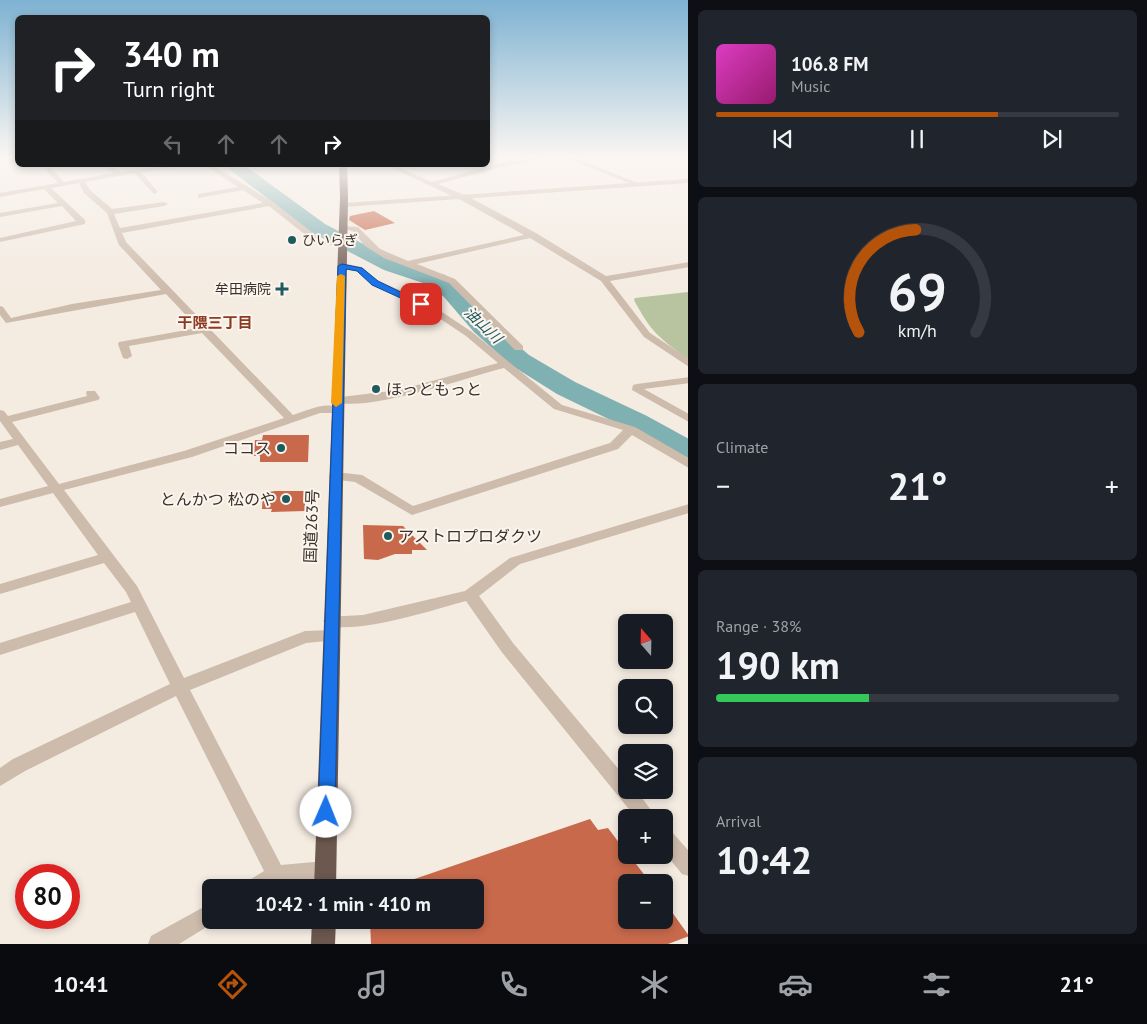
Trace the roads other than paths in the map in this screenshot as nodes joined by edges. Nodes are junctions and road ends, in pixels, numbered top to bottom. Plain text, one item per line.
1 (99, 202) edge
2 (267, 202) edge
3 (344, 202) edge
4 (403, 202) edge
5 (471, 202) edge
6 (62, 204) joint
7 (164, 204) dead end
8 (270, 204) junction
9 (344, 206) junction
10 (110, 212) junction
11 (0, 215) edge
12 (119, 231) junction
13 (533, 236) junction
14 (343, 239) junction
15 (0, 240) edge
16 (408, 264) junction
17 (688, 264) edge
18 (342, 266) junction
19 (604, 279) junction
20 (169, 291) junction
21 (0, 309) edge
22 (205, 330) junction
23 (492, 353) junction
24 (127, 356) dead end
25 (505, 364) junction
26 (688, 364) edge
27 (688, 380) edge
28 (91, 394) dead end
29 (336, 405) junction
30 (2, 417) edge
31 (291, 419) junction
32 (688, 419) edge
33 (631, 429) junction
34 (20, 441) junction
35 (0, 446) edge
36 (688, 464) edge
37 (335, 476) junction
38 (58, 489) junction
39 (0, 503) edge
40 (688, 508) edge
41 (108, 557) junction
42 (0, 589) edge
43 (470, 595) junction
44 (139, 605) junction
45 (331, 628) junction
46 (0, 649) edge
47 (180, 687) junction
48 (0, 778) edge
49 (641, 809) edge
50 (673, 848) edge
51 (688, 867) edge
52 (276, 876) junction
53 (271, 879) edge
54 (325, 879) edge
55 (202, 918) edge
56 (324, 929) edge
57 (159, 944) edge
58 (323, 944) edge

1 - 10 street
2 - 8 street
3 - 9 highway, 国道263号
4 - 9 street
5 - 13 street
6 - 11 street
6 - 15 street
7 - 10 street
8 - 12 street
8 - 14 street
9 - 14 highway, 国道263号
10 - 12 street
12 - 20 street
13 - 16 street
13 - 19 street
14 - 16 street
14 - 18 highway, 国道263号
16 - 23 street
17 - 19 street
18 - 23 street
18 - 29 highway, 国道263号
19 - 26 street
20 - 21 street
20 - 22 street
22 - 24 street
22 - 31 street
23 - 25 street
25 - 29 street
25 - 33 street
27 - 32 street
28 - 30 street
29 - 31 street
29 - 37 highway, 国道263号
30 - 34 street
31 - 38 street
33 - 36 street
33 - 37 street
34 - 35 street
34 - 38 street
37 - 45 highway, 国道263号
38 - 39 street
38 - 41 street
40 - 43 street
41 - 42 street
41 - 44 street
43 - 45 street
43 - 49 street
44 - 46 street
44 - 47 street
45 - 47 street
45 - 54 highway, 国道263号
47 - 48 street
47 - 52 street
50 - 51 street
52 - 53 street
52 - 54 street
55 - 57 street
56 - 58 highway

